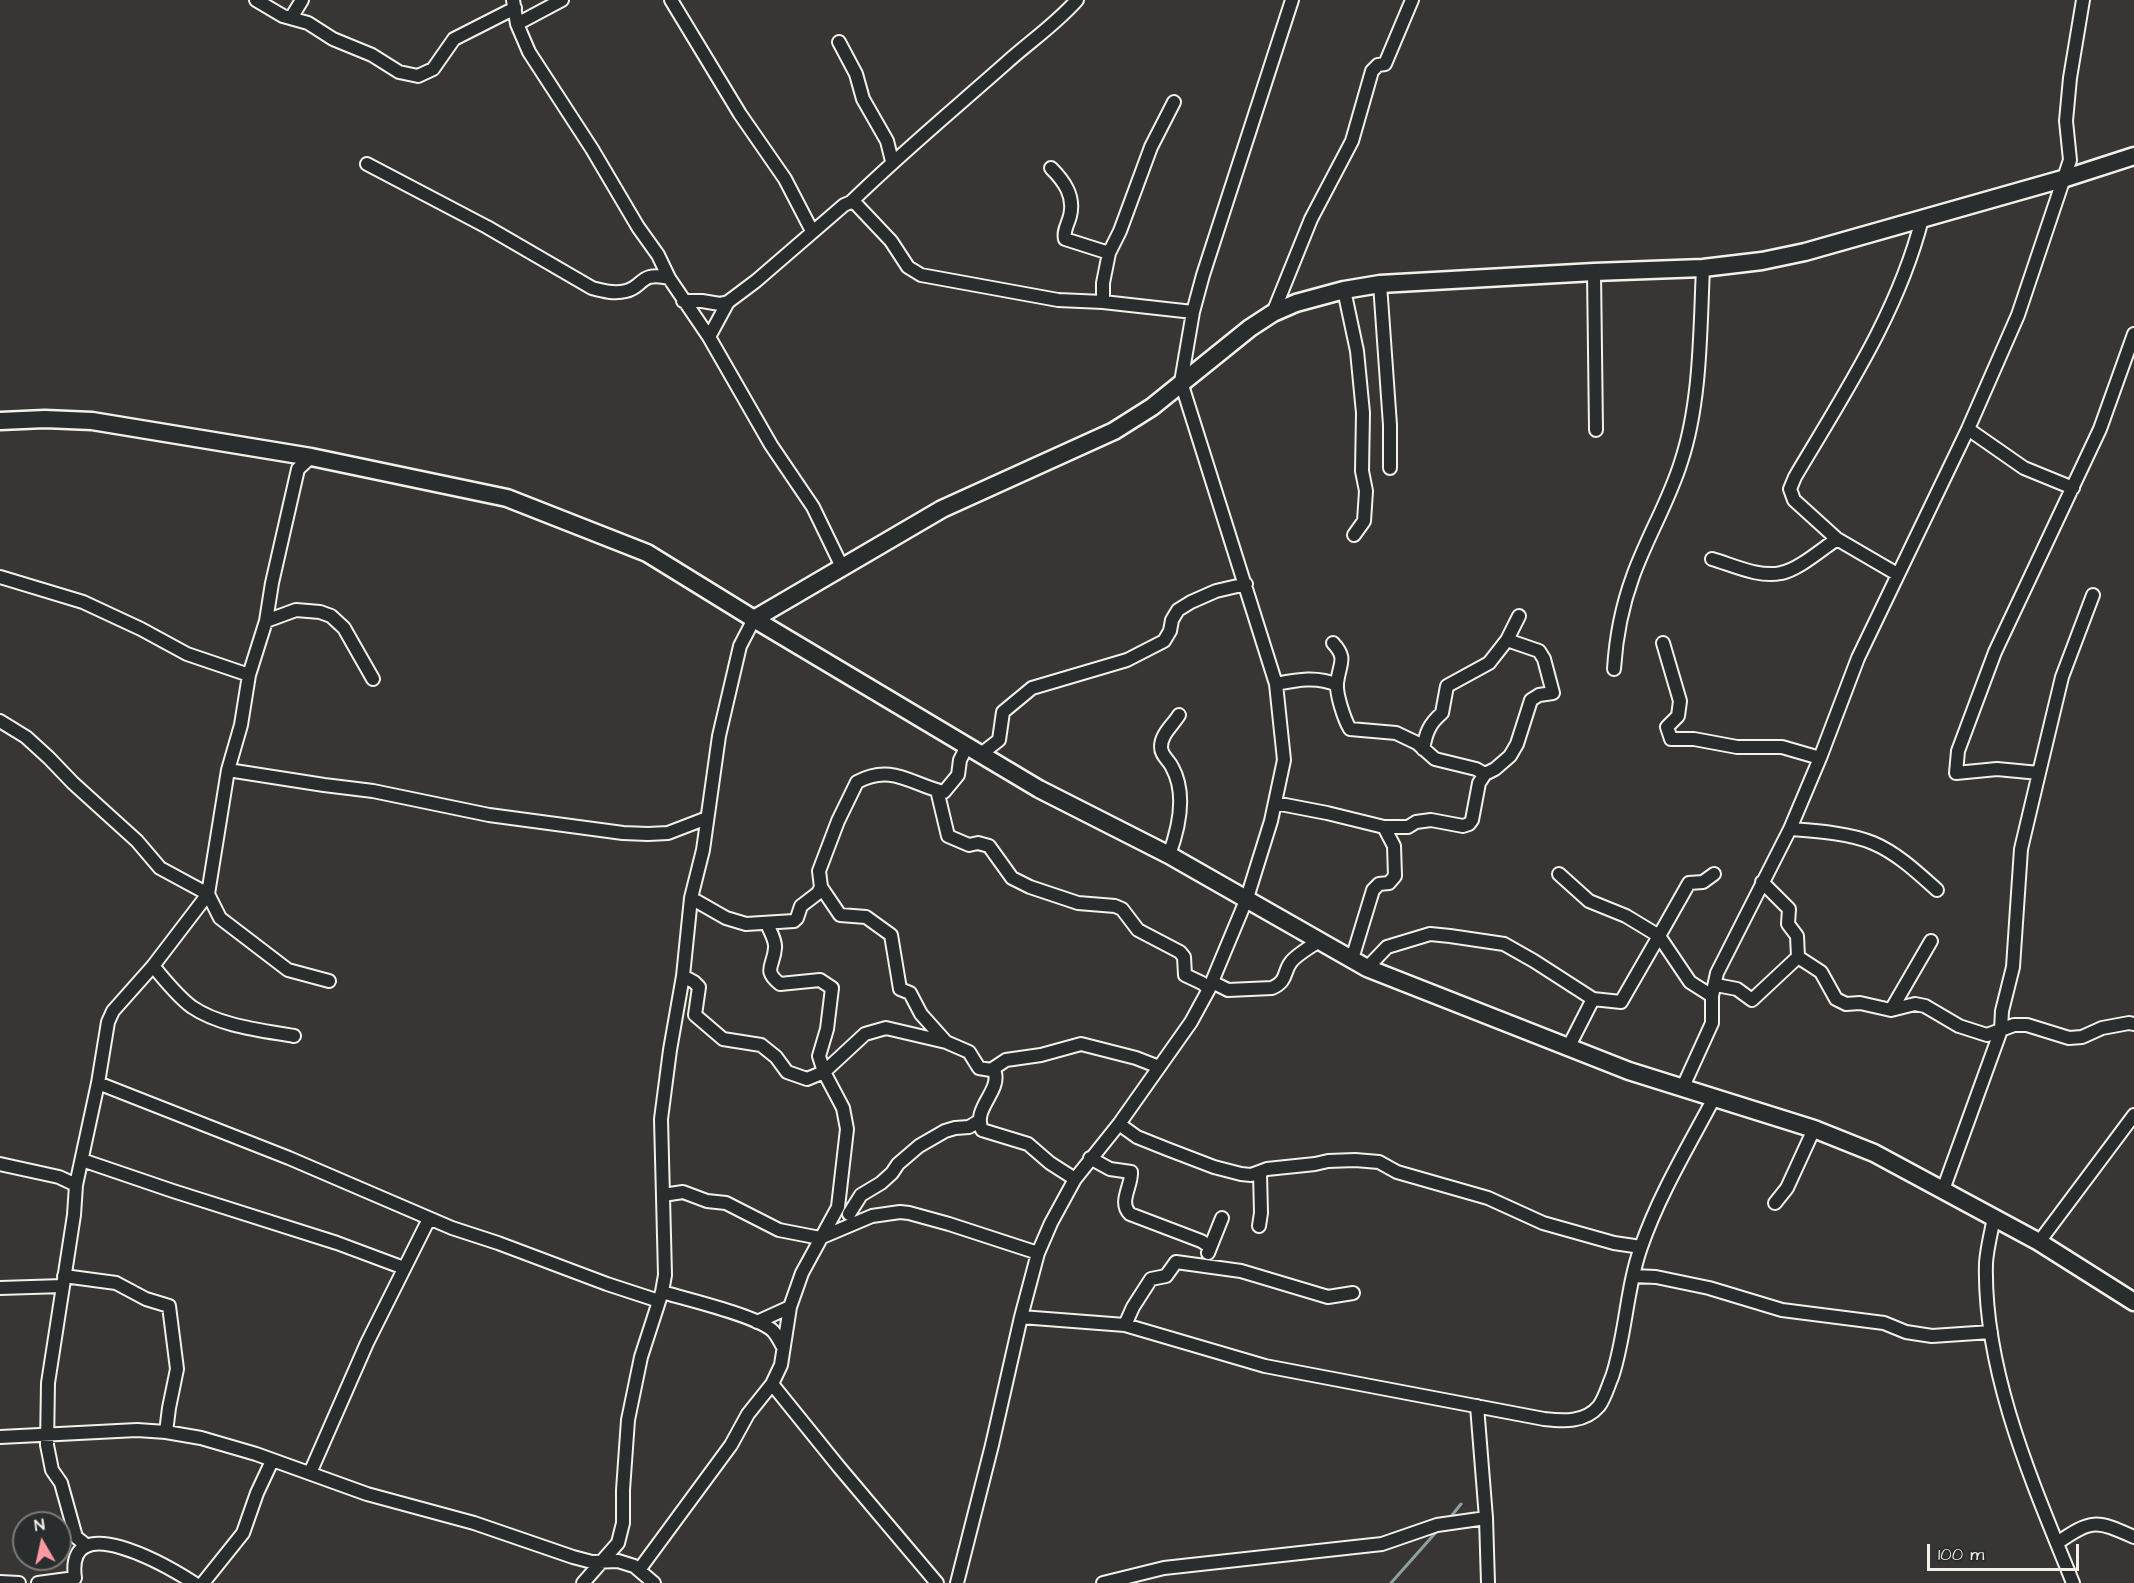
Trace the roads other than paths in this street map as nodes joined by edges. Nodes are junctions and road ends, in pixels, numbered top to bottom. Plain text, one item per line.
1 (256, 0) edge
2 (302, 0) edge
3 (562, 0) edge
4 (671, 0) edge
5 (1077, 0) edge
6 (1293, 0) edge
7 (1412, 0) edge
8 (2084, 0) edge
9 (514, 4) edge
10 (291, 18) junction
11 (517, 24) junction
12 (839, 42) dead end
13 (1174, 102) dead end
14 (2134, 156) edge
15 (892, 161) junction
16 (367, 164) dead end
17 (1051, 168) dead end
18 (2066, 178) junction
19 (851, 202) junction
20 (1922, 219) junction
21 (812, 231) junction
22 (1109, 253) junction
23 (1703, 268) junction
24 (1594, 272) junction
25 (669, 278) junction
26 (1380, 284) junction
27 (1344, 290) junction
28 (683, 301) junction
29 (728, 302) junction
30 (1103, 302) junction
31 (1193, 312) junction
32 (1273, 313) junction
33 (2134, 334) edge
34 (709, 337) junction
35 (1181, 382) junction
36 (0, 421) edge
37 (1968, 429) junction
38 (1596, 430) dead end
39 (311, 457) junction
40 (1390, 468) dead end
41 (2073, 488) junction
42 (1354, 535) dead end
43 (1837, 539) junction
44 (1712, 559) dead end
45 (842, 567) junction
46 (1897, 573) junction
47 (0, 578) edge
48 (1246, 584) junction
49 (2093, 595) dead end
50 (1519, 616) dead end
51 (754, 619) junction
52 (266, 621) junction
53 (1507, 640) junction
54 (1333, 643) dead end
55 (1663, 643) dead end
56 (1614, 669) dead end
57 (249, 675) junction
58 (373, 679) dead end
59 (1276, 684) junction
60 (1337, 685) junction
61 (1179, 715) dead end
62 (0, 721) edge
63 (1423, 749) junction
64 (974, 750) junction
65 (1820, 758) junction
66 (228, 770) junction
67 (1485, 774) junction
68 (2035, 777) junction
69 (937, 790) junction
70 (1275, 803) junction
71 (707, 818) junction
72 (1384, 827) junction
73 (1790, 829) junction
74 (1169, 855) junction
75 (1559, 874) dead end
76 (1714, 874) dead end
77 (1762, 882) junction
78 (821, 887) junction
79 (1937, 890) dead end
80 (208, 894) junction
81 (691, 898) junction
82 (1247, 898) junction
83 (767, 924) junction
84 (1659, 936) junction
85 (1319, 941) junction
86 (1931, 941) dead end
87 (1798, 957) junction
88 (1360, 963) junction
89 (153, 966) junction
90 (683, 976) junction
91 (328, 981) dead end
92 (1211, 985) junction
93 (1714, 991) junction
94 (1593, 999) junction
95 (1891, 1010) junction
96 (2134, 1024) edge
97 (2001, 1030) junction
98 (1987, 1035) junction
99 (294, 1036) dead end
100 (946, 1042) junction
101 (1568, 1048) junction
102 (1991, 1058) junction
103 (1159, 1067) junction
104 (991, 1070) junction
105 (824, 1072) junction
106 (98, 1083) junction
107 (1682, 1089) junction
108 (1714, 1098) junction
109 (2134, 1115) edge
110 (979, 1121) junction
111 (1119, 1124) junction
112 (1814, 1129) junction
113 (1090, 1158) junction
114 (82, 1160) junction
115 (0, 1164) edge
116 (1260, 1173) junction
117 (1075, 1179) junction
118 (76, 1185) junction
119 (1943, 1190) junction
120 (663, 1195) junction
121 (1775, 1203) dead end
122 (848, 1215) junction
123 (1222, 1218) dead end
124 (1994, 1218) junction
125 (429, 1219) junction
126 (1259, 1226) dead end
127 (820, 1238) junction
128 (2038, 1242) junction
129 (1209, 1246) junction
130 (1641, 1247) junction
131 (1038, 1254) junction
132 (1205, 1265) junction
133 (404, 1268) junction
134 (1633, 1276) junction
135 (63, 1281) junction
136 (0, 1288) edge
137 (1353, 1293) dead end
138 (661, 1296) junction
139 (2134, 1302) edge
140 (790, 1307) junction
141 (1021, 1317) junction
142 (757, 1322) junction
143 (1125, 1325) junction
144 (1991, 1332) junction
145 (783, 1347) junction
146 (772, 1384) junction
147 (1477, 1406) junction
148 (166, 1432) junction
149 (46, 1434) junction
150 (0, 1437) edge
151 (272, 1461) junction
152 (310, 1473) junction
153 (1486, 1518) junction
154 (2050, 1525) junction
155 (2079, 1528) junction
156 (2134, 1537) edge
157 (2057, 1543) junction
158 (82, 1550) junction
159 (602, 1562) junction
160 (639, 1570) junction
161 (76, 1581) edge
162 (0, 1582) edge
163 (19, 1583) edge
164 (38, 1583) edge
165 (194, 1583) edge
166 (203, 1583) edge
167 (583, 1583) edge
168 (654, 1583) edge
169 (937, 1583) edge
170 (957, 1583) edge
171 (1103, 1583) edge
172 (1488, 1583) edge
173 (2073, 1583) edge

1 - 10 street
2 - 10 street
3 - 11 street
4 - 21 street
5 - 15 street
6 - 31 street
7 - 32 street
8 - 18 street
9 - 10 street
9 - 11 street
11 - 25 street
12 - 15 street
13 - 22 street
14 - 18 main road
15 - 19 street
16 - 25 street
17 - 22 street
18 - 20 main road
18 - 37 street
19 - 21 street
19 - 30 street
20 - 23 main road
20 - 43 street
21 - 29 street
22 - 30 street
23 - 24 main road
23 - 56 street
24 - 26 main road
24 - 38 street
25 - 28 street
26 - 27 main road
26 - 40 street
27 - 32 main road
27 - 42 street
28 - 29 street
28 - 34 street
29 - 34 street
30 - 31 street
31 - 35 street
32 - 35 main road
33 - 41 street
34 - 45 street
35 - 45 main road
35 - 48 street
36 - 39 main road
37 - 41 street
37 - 46 street
39 - 51 main road
39 - 52 street
41 - 68 street
43 - 44 street
43 - 46 street
45 - 51 main road
46 - 65 street
47 - 57 street
48 - 59 street
48 - 64 street
49 - 68 street
50 - 53 street
51 - 64 main road
51 - 71 street
52 - 57 street
52 - 58 street
53 - 63 street
53 - 67 street
54 - 60 street
55 - 65 street
57 - 66 street
59 - 60 street
59 - 70 street
60 - 63 street
61 - 74 street
62 - 80 street
63 - 67 street
64 - 69 street
64 - 74 main road
65 - 73 street
66 - 71 street
66 - 80 street
67 - 72 street
68 - 97 street
69 - 78 street
69 - 92 street
70 - 72 street
70 - 82 street
71 - 81 street
72 - 88 street
73 - 77 street
73 - 79 street
74 - 82 main road
75 - 84 street
76 - 84 street
77 - 87 street
77 - 93 street
78 - 83 street
78 - 100 street
80 - 89 street
80 - 91 street
81 - 83 street
81 - 90 street
82 - 85 main road
82 - 92 street
83 - 105 street
84 - 93 street
84 - 94 street
85 - 88 main road
85 - 92 street
86 - 95 street
87 - 93 street
87 - 95 street
88 - 94 street
88 - 101 main road
89 - 99 street
89 - 106 street
90 - 105 street
90 - 120 street
92 - 103 street
93 - 107 street
94 - 101 street
95 - 98 street
96 - 97 street
97 - 98 street
97 - 102 street
98 - 102 street
100 - 104 street
100 - 105 street
101 - 107 main road
102 - 119 street
103 - 104 street
103 - 111 street
104 - 110 street
105 - 122 street
106 - 114 street
106 - 125 street
107 - 108 main road
108 - 112 main road
108 - 130 street
109 - 128 street
110 - 117 street
110 - 122 street
111 - 113 street
111 - 116 street
112 - 119 main road
112 - 121 street
113 - 117 street
113 - 129 street
114 - 118 street
114 - 133 street
115 - 118 street
116 - 126 street
116 - 130 street
117 - 131 street
118 - 135 street
119 - 124 main road
120 - 127 street
120 - 138 street
122 - 127 street
122 - 127 street
122 - 131 street
123 - 129 street
124 - 128 main road
124 - 144 street
125 - 133 street
125 - 138 street
127 - 140 street
128 - 139 main road
129 - 132 street
130 - 134 street
131 - 141 street
132 - 137 street
132 - 143 street
133 - 152 street
134 - 144 street
134 - 147 street
135 - 136 street
135 - 148 street
135 - 149 street
138 - 142 street
138 - 159 street
140 - 142 street
140 - 145 street
141 - 143 street
141 - 170 street
142 - 145 street
143 - 147 street
144 - 154 street
145 - 146 street
146 - 160 street
146 - 169 street
147 - 153 street
148 - 149 street
148 - 151 street
149 - 150 street
149 - 158 street
151 - 152 street
151 - 166 street
152 - 159 street
153 - 171 street
153 - 172 street
154 - 155 street
154 - 157 street
155 - 156 street
155 - 157 street
157 - 173 street
158 - 161 street
158 - 165 street
159 - 160 street
159 - 167 street
160 - 168 street
161 - 164 street
162 - 163 street

